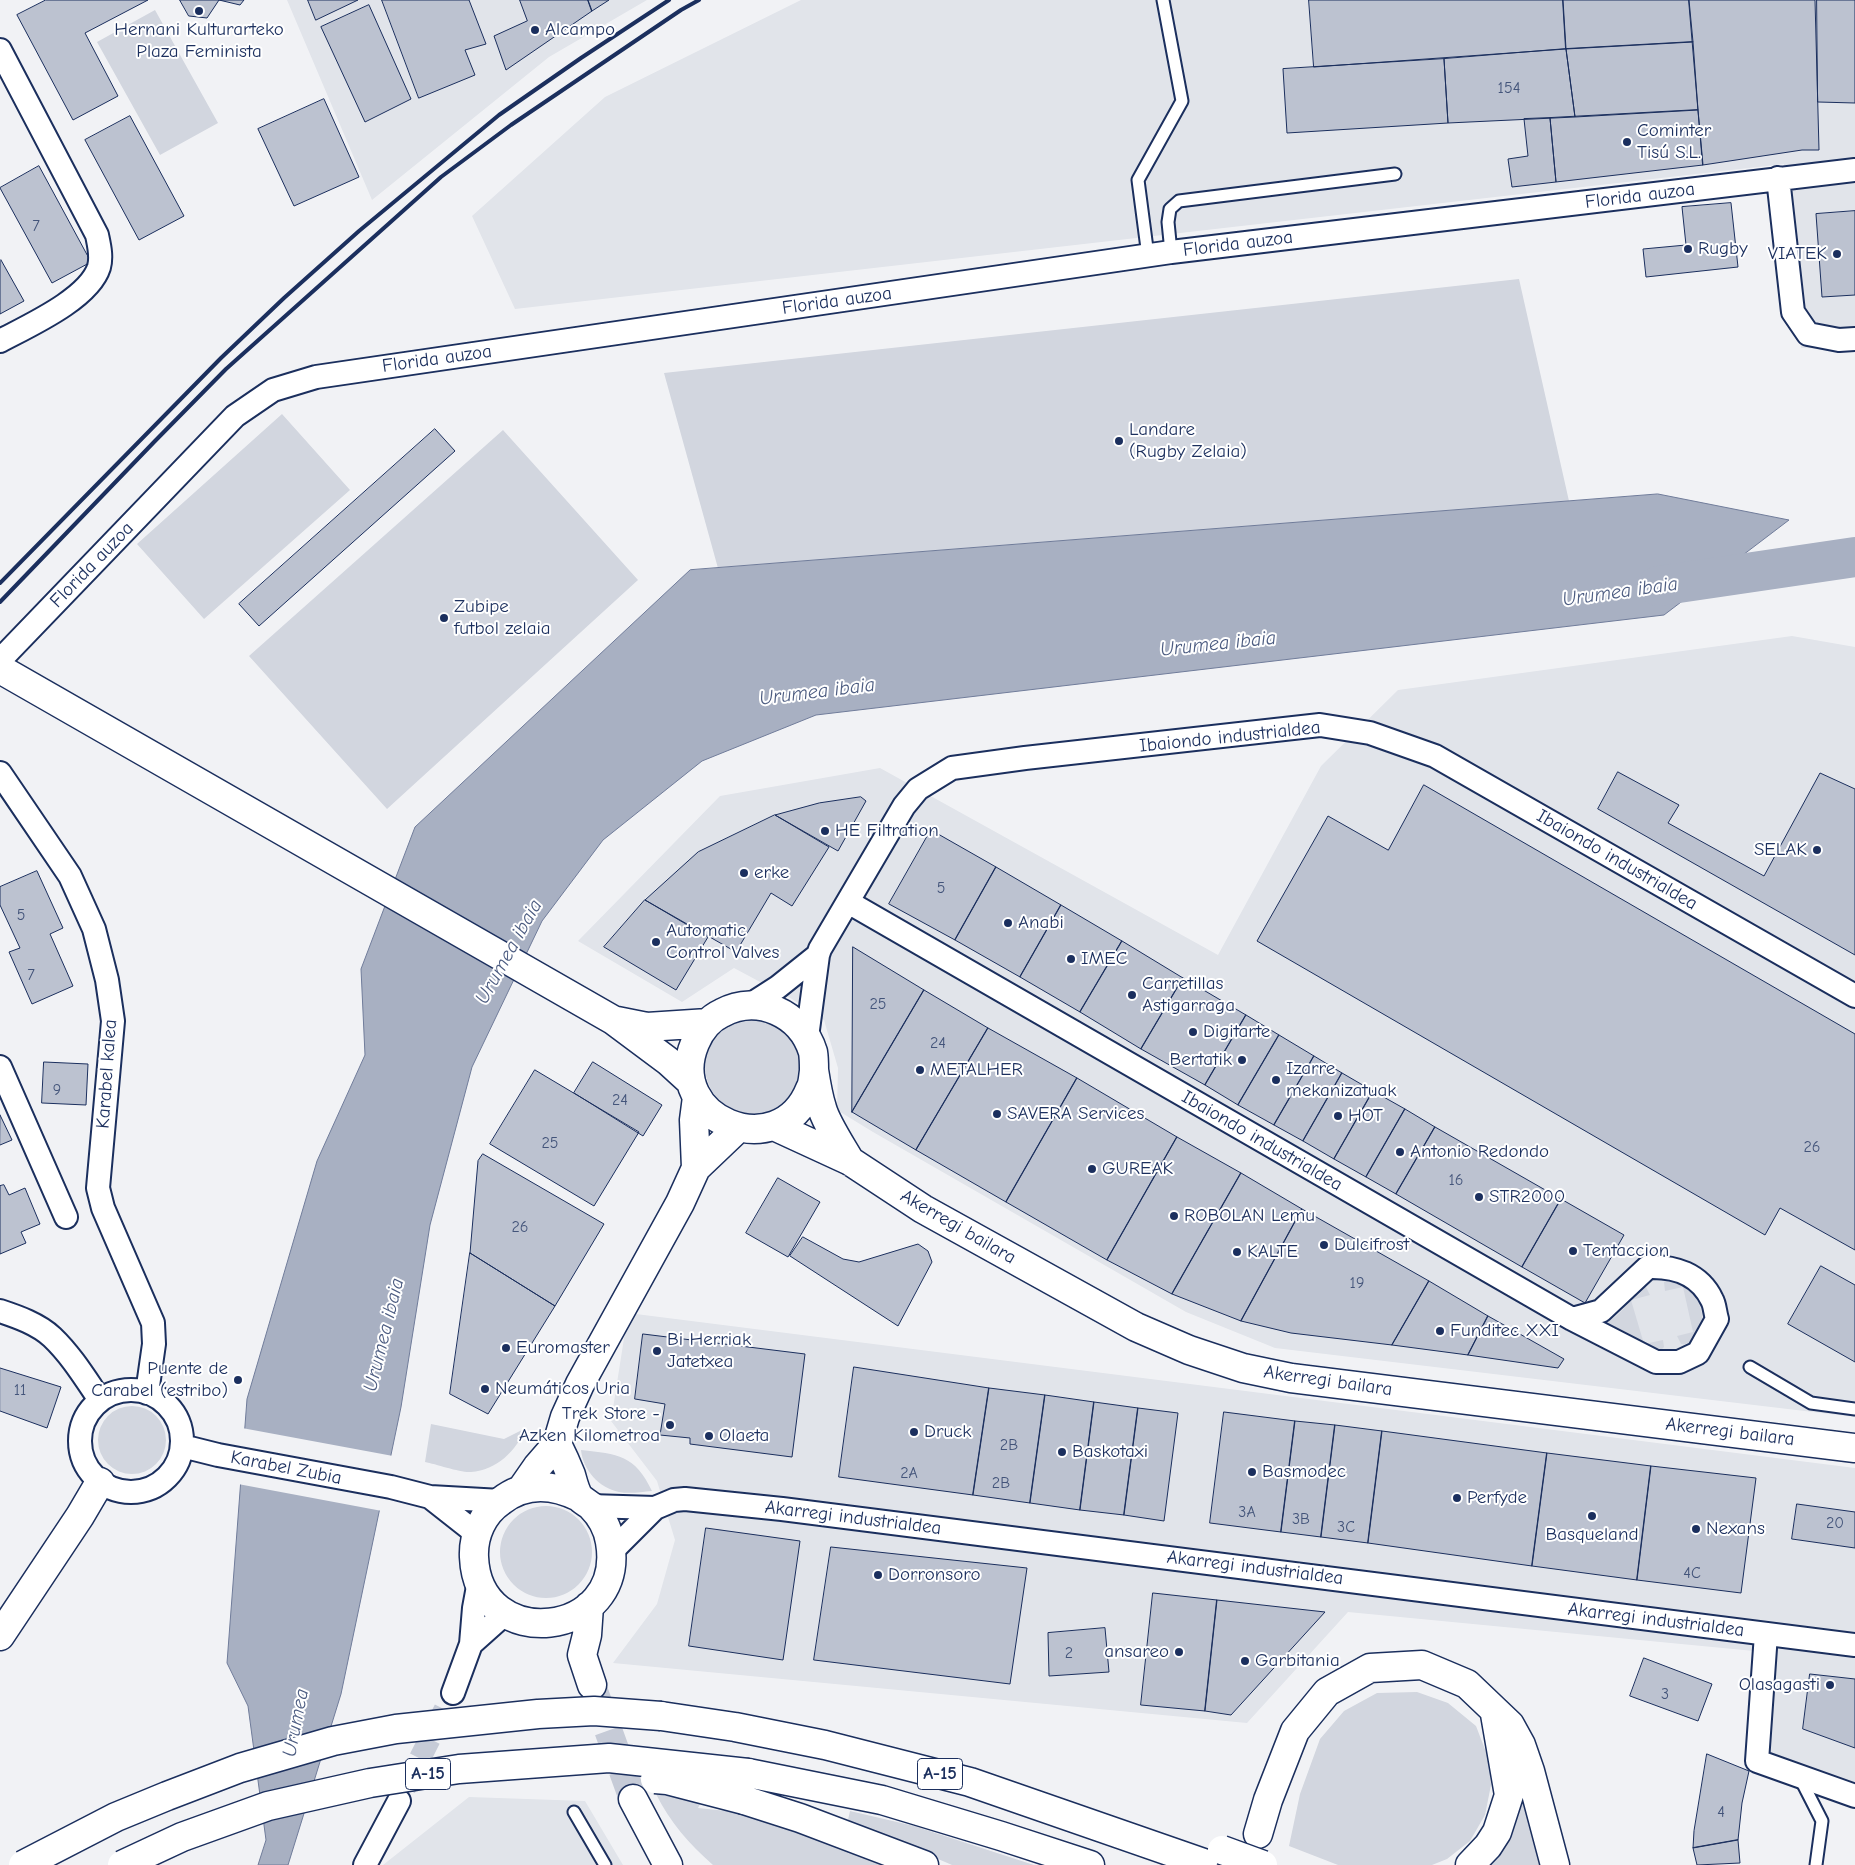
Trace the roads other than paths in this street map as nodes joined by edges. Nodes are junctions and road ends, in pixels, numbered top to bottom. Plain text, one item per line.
1 (1163, 0) edge
2 (0, 50) edge
3 (1855, 170) edge
4 (1395, 174) dead end
5 (1778, 178) junction
6 (1171, 252) junction
7 (1148, 256) junction
8 (1855, 339) edge
9 (0, 340) edge
10 (3, 662) edge
11 (0, 773) edge
12 (848, 902) junction
13 (818, 955) junction
14 (1855, 996) edge
15 (750, 1005) junction
16 (614, 1020) junction
17 (708, 1023) junction
18 (807, 1037) junction
19 (0, 1067) edge
20 (814, 1071) junction
21 (694, 1089) junction
22 (774, 1126) junction
23 (738, 1128) junction
24 (850, 1161) junction
25 (696, 1168) junction
26 (66, 1217) dead end
27 (0, 1311) edge
28 (1572, 1319) junction
29 (1750, 1367) dead end
30 (147, 1393) junction
31 (100, 1400) junction
32 (1855, 1409) edge
33 (557, 1444) junction
34 (182, 1446) junction
35 (1855, 1448) edge
36 (100, 1482) junction
37 (511, 1495) junction
38 (430, 1497) junction
39 (585, 1501) junction
40 (656, 1508) junction
41 (477, 1534) junction
42 (612, 1552) junction
43 (479, 1581) junction
44 (589, 1606) junction
45 (508, 1615) junction
46 (541, 1624) junction
47 (1766, 1634) junction
48 (0, 1636) edge
49 (471, 1644) junction
50 (1855, 1645) edge
51 (582, 1655) junction
52 (592, 1685) tunnel mouth
53 (454, 1693) tunnel mouth
54 (1495, 1712) junction
55 (459, 1769) junction
56 (1800, 1776) junction
57 (1855, 1796) edge
58 (633, 1798) tunnel mouth
59 (399, 1801) tunnel mouth
60 (574, 1812) dead end
61 (1258, 1834) dead end
62 (663, 1854) edge
63 (1216, 1858) edge
64 (23, 1865) edge
65 (122, 1865) edge
66 (366, 1865) edge
67 (605, 1865) edge
68 (682, 1865) edge
69 (924, 1865) edge
70 (1090, 1865) edge
71 (1263, 1865) edge
72 (1470, 1865) edge
73 (1556, 1865) edge
74 (1816, 1865) edge

1 - 7 lane
2 - 9 street
3 - 5 street, Florida auzoa
4 - 6 lane
5 - 6 street, Florida auzoa
5 - 8 street
6 - 7 street, Florida auzoa
7 - 10 street, Florida auzoa
10 - 16 main road
11 - 30 street, Karabel kalea
12 - 13 street, Ibaiondo industrialdea
12 - 14 street, Ibaiondo industrialdea
12 - 28 street, Ibaiondo industrialdea
13 - 15 street
13 - 18 street
15 - 17 main road
15 - 18 main road
16 - 17 main road
16 - 21 main road
17 - 21 main road
18 - 20 main road
19 - 26 street
20 - 22 main road
20 - 24 main road
21 - 23 main road
21 - 25 main road
22 - 23 main road
22 - 24 main road, Akerregi bailara
23 - 25 main road
24 - 35 main road, Akerregi bailara
25 - 33 main road
27 - 31 street
28 - 28 street, Ibaiondo industrialdea
29 - 32 lane
30 - 31 street
30 - 34 street
31 - 36 street
33 - 37 main road
33 - 39 main road
34 - 36 street
34 - 38 street, Karabel Zubia
36 - 48 main road
37 - 38 street
37 - 39 main road
37 - 41 main road
38 - 41 street
39 - 40 street
39 - 42 main road
40 - 42 street
40 - 47 street, Akarregi industrialdea
41 - 43 main road
42 - 44 main road
43 - 45 main road
43 - 49 street
44 - 46 main road
44 - 51 main road
45 - 46 main road
45 - 49 street
46 - 51 main road
47 - 50 street, Akarregi industrialdea
47 - 56 street
49 - 53 street
51 - 52 main road
54 - 61 main road
54 - 72 main road
54 - 73 main road
55 - 65 main road, A-15, bridge
55 - 69 main road, bridge
55 - 70 main road, A-15, bridge
56 - 57 street
56 - 74 lane
58 - 62 main road
59 - 66 street
60 - 67 lane
62 - 68 main road
63 - 64 main road, A-15, bridge
63 - 71 main road, bridge

